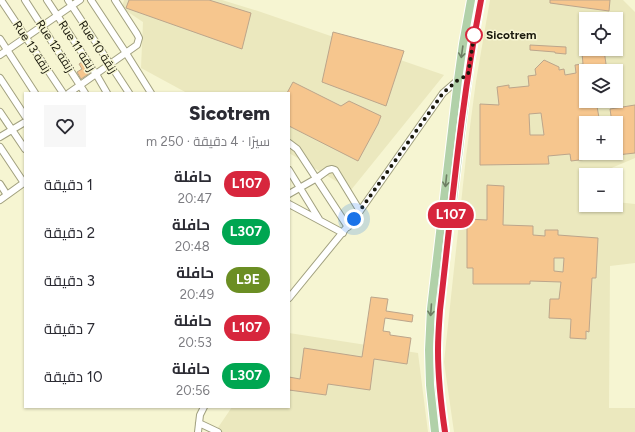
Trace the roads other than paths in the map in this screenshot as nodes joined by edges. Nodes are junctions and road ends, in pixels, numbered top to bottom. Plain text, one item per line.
1 (2, 0) edge
2 (25, 0) edge
3 (47, 0) edge
4 (80, 0) edge
5 (91, 0) edge
6 (115, 0) edge
7 (471, 0) edge
8 (481, 0) edge
9 (70, 3) edge
10 (58, 16) junction
11 (42, 26) junction
12 (26, 37) junction
13 (0, 39) edge
14 (7, 50) junction
15 (126, 53) junction
16 (0, 55) edge
17 (110, 64) junction
18 (96, 74) junction
19 (468, 75) junction
20 (0, 78) edge
21 (458, 80) junction
22 (80, 85) junction
23 (34, 92) edge
24 (62, 92) edge
25 (70, 92) edge
26 (84, 92) edge
27 (106, 92) edge
28 (128, 92) edge
29 (150, 92) edge
30 (0, 112) edge
31 (24, 114) edge
32 (24, 123) edge
33 (12, 130) junction
34 (0, 138) edge
35 (290, 144) edge
36 (0, 147) edge
37 (24, 148) edge
38 (290, 172) edge
39 (317, 178) junction
40 (24, 183) edge
41 (0, 184) edge
42 (300, 187) junction
43 (290, 193) edge
44 (7, 195) junction
45 (0, 200) edge
46 (290, 205) edge
47 (360, 211) junction
48 (320, 220) junction
49 (348, 227) junction
50 (343, 233) junction
51 (290, 297) edge
52 (204, 408) edge
53 (199, 423) junction
54 (198, 432) edge
55 (218, 432) edge
56 (435, 432) edge
57 (444, 432) edge

1 - 12 street, Rue 13 زنقة
2 - 11 street, Rue 12 زنقة
3 - 10 street, Rue 11 زنقة
4 - 9 street
5 - 15 street
6 - 15 street
7 -> 21 main road
8 - 19 main road
9 - 10 street
9 - 17 street, Rue 10 زنقة
10 - 11 street
10 - 18 street, Rue 11 زنقة
11 - 12 street
11 - 22 street, Rue 12 زنقة
12 - 14 street
12 - 24 street, Rue 13 زنقة
13 - 14 street
14 - 16 street
14 - 23 street
15 - 17 street
15 - 29 street
17 - 18 street
17 - 28 street, Rue 10 زنقة
18 - 22 street
18 - 27 street, Rue 11 زنقة
19 - 21 street
19 - 57 main road
20 - 31 street
21 - 47 street
21 -> 56 main road
22 - 25 street
22 - 26 street, Rue 12 زنقة
30 - 33 street
32 - 33 street
33 - 34 street
33 - 37 street
35 - 39 street
36 - 40 street
38 - 42 street
39 - 42 street
39 - 47 street
39 - 49 street
40 - 44 street
41 - 44 street
42 - 43 street
42 - 48 street
44 - 45 street
46 - 48 street
47 - 49 street
48 - 50 street
49 - 50 street
50 - 51 street
52 - 53 street
53 - 54 street
53 - 55 street

